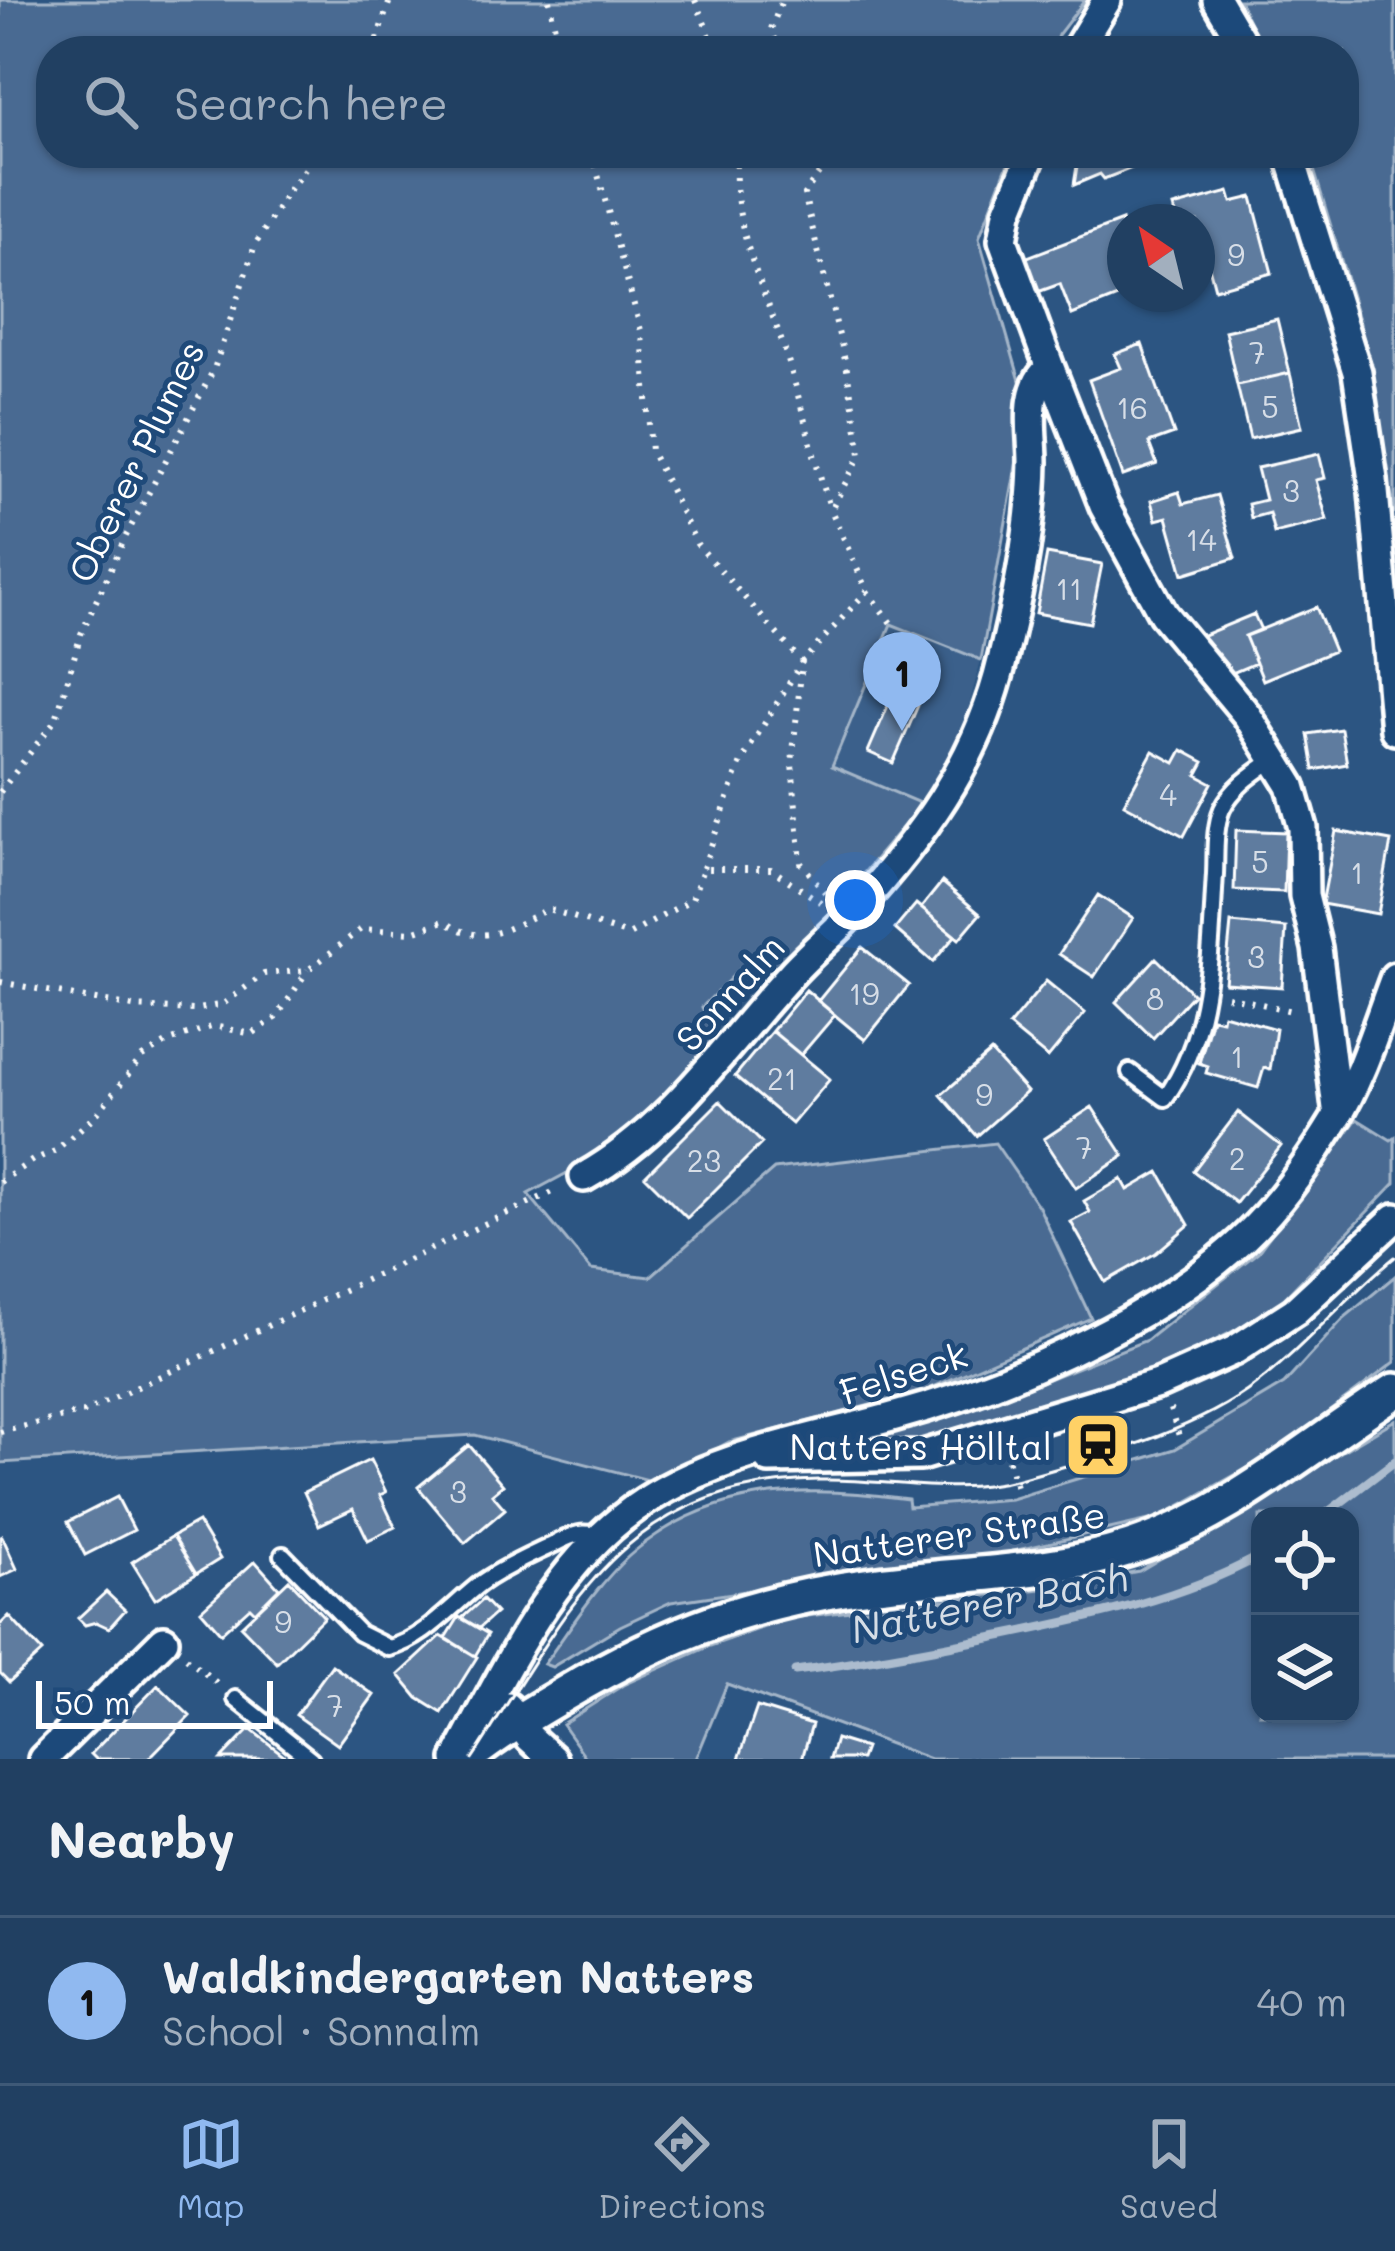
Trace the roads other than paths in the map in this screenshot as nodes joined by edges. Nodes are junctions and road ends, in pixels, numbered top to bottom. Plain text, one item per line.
1 (1107, 0) edge
2 (1217, 0) edge
3 (1085, 36) edge
4 (1238, 36) edge
5 (1026, 168) edge
6 (1294, 168) edge
7 (1050, 368) junction
8 (1395, 730) edge
9 (1276, 758) junction
10 (1395, 977) edge
11 (1130, 1072) dead end
12 (1338, 1116) junction
13 (584, 1177) road end
14 (1395, 1218) edge
15 (1395, 1391) edge
16 (747, 1458) junction
17 (600, 1538) junction
18 (283, 1555) dead end
19 (164, 1640) road end
20 (496, 1689) junction
21 (236, 1699) road end
22 (519, 1721) junction
23 (43, 1759) edge
24 (311, 1759) edge
25 (461, 1759) edge
26 (553, 1759) edge

1 - 3 street
2 - 4 street
5 - 7 street
6 - 8 street
7 - 9 street
7 - 13 street, Sonnalm
9 - 11 lane
9 - 12 street
10 - 12 street, Felseck
12 - 16 street, Felseck
14 - 16 street
15 - 22 street, Natterer Straße
16 - 17 street, Felseck
17 - 18 lane
17 - 20 street, Felseck
19 - 23 street
20 - 22 street
20 - 25 street, Felseck
21 - 24 lane
22 - 25 street, Natterer Straße
22 - 26 street

